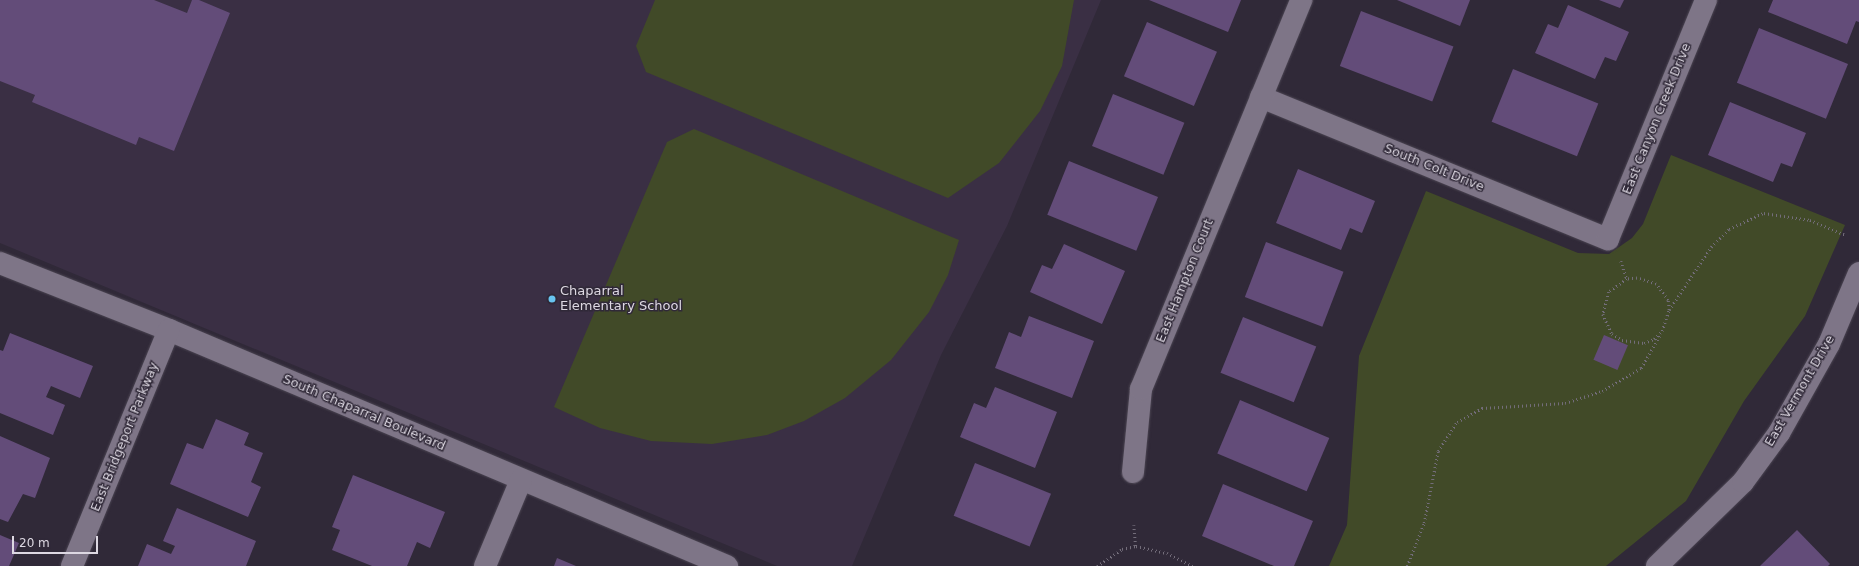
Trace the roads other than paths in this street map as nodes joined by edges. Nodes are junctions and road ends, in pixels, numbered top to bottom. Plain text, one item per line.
1 (1301, 0) edge
2 (1706, 0) edge
3 (1261, 97) junction
4 (1608, 239) joint
5 (0, 263) edge
6 (1859, 273) edge
7 (169, 330) junction
8 (1133, 472) dead end
9 (521, 480) junction
10 (72, 566) edge
11 (485, 566) edge
12 (727, 566) edge
13 (1657, 566) edge

1 - 3 street, East Hampton Court
2 - 4 street, East Canyon Creek Drive
3 - 4 street, South Colt Drive
3 - 8 street, East Hampton Court
5 - 7 street, South Chaparral Boulevard
6 - 13 street, East Vermont Drive
7 - 9 street, South Chaparral Boulevard
7 - 10 street, East Bridgeport Parkway
9 - 11 street
9 - 12 street, South Chaparral Boulevard

